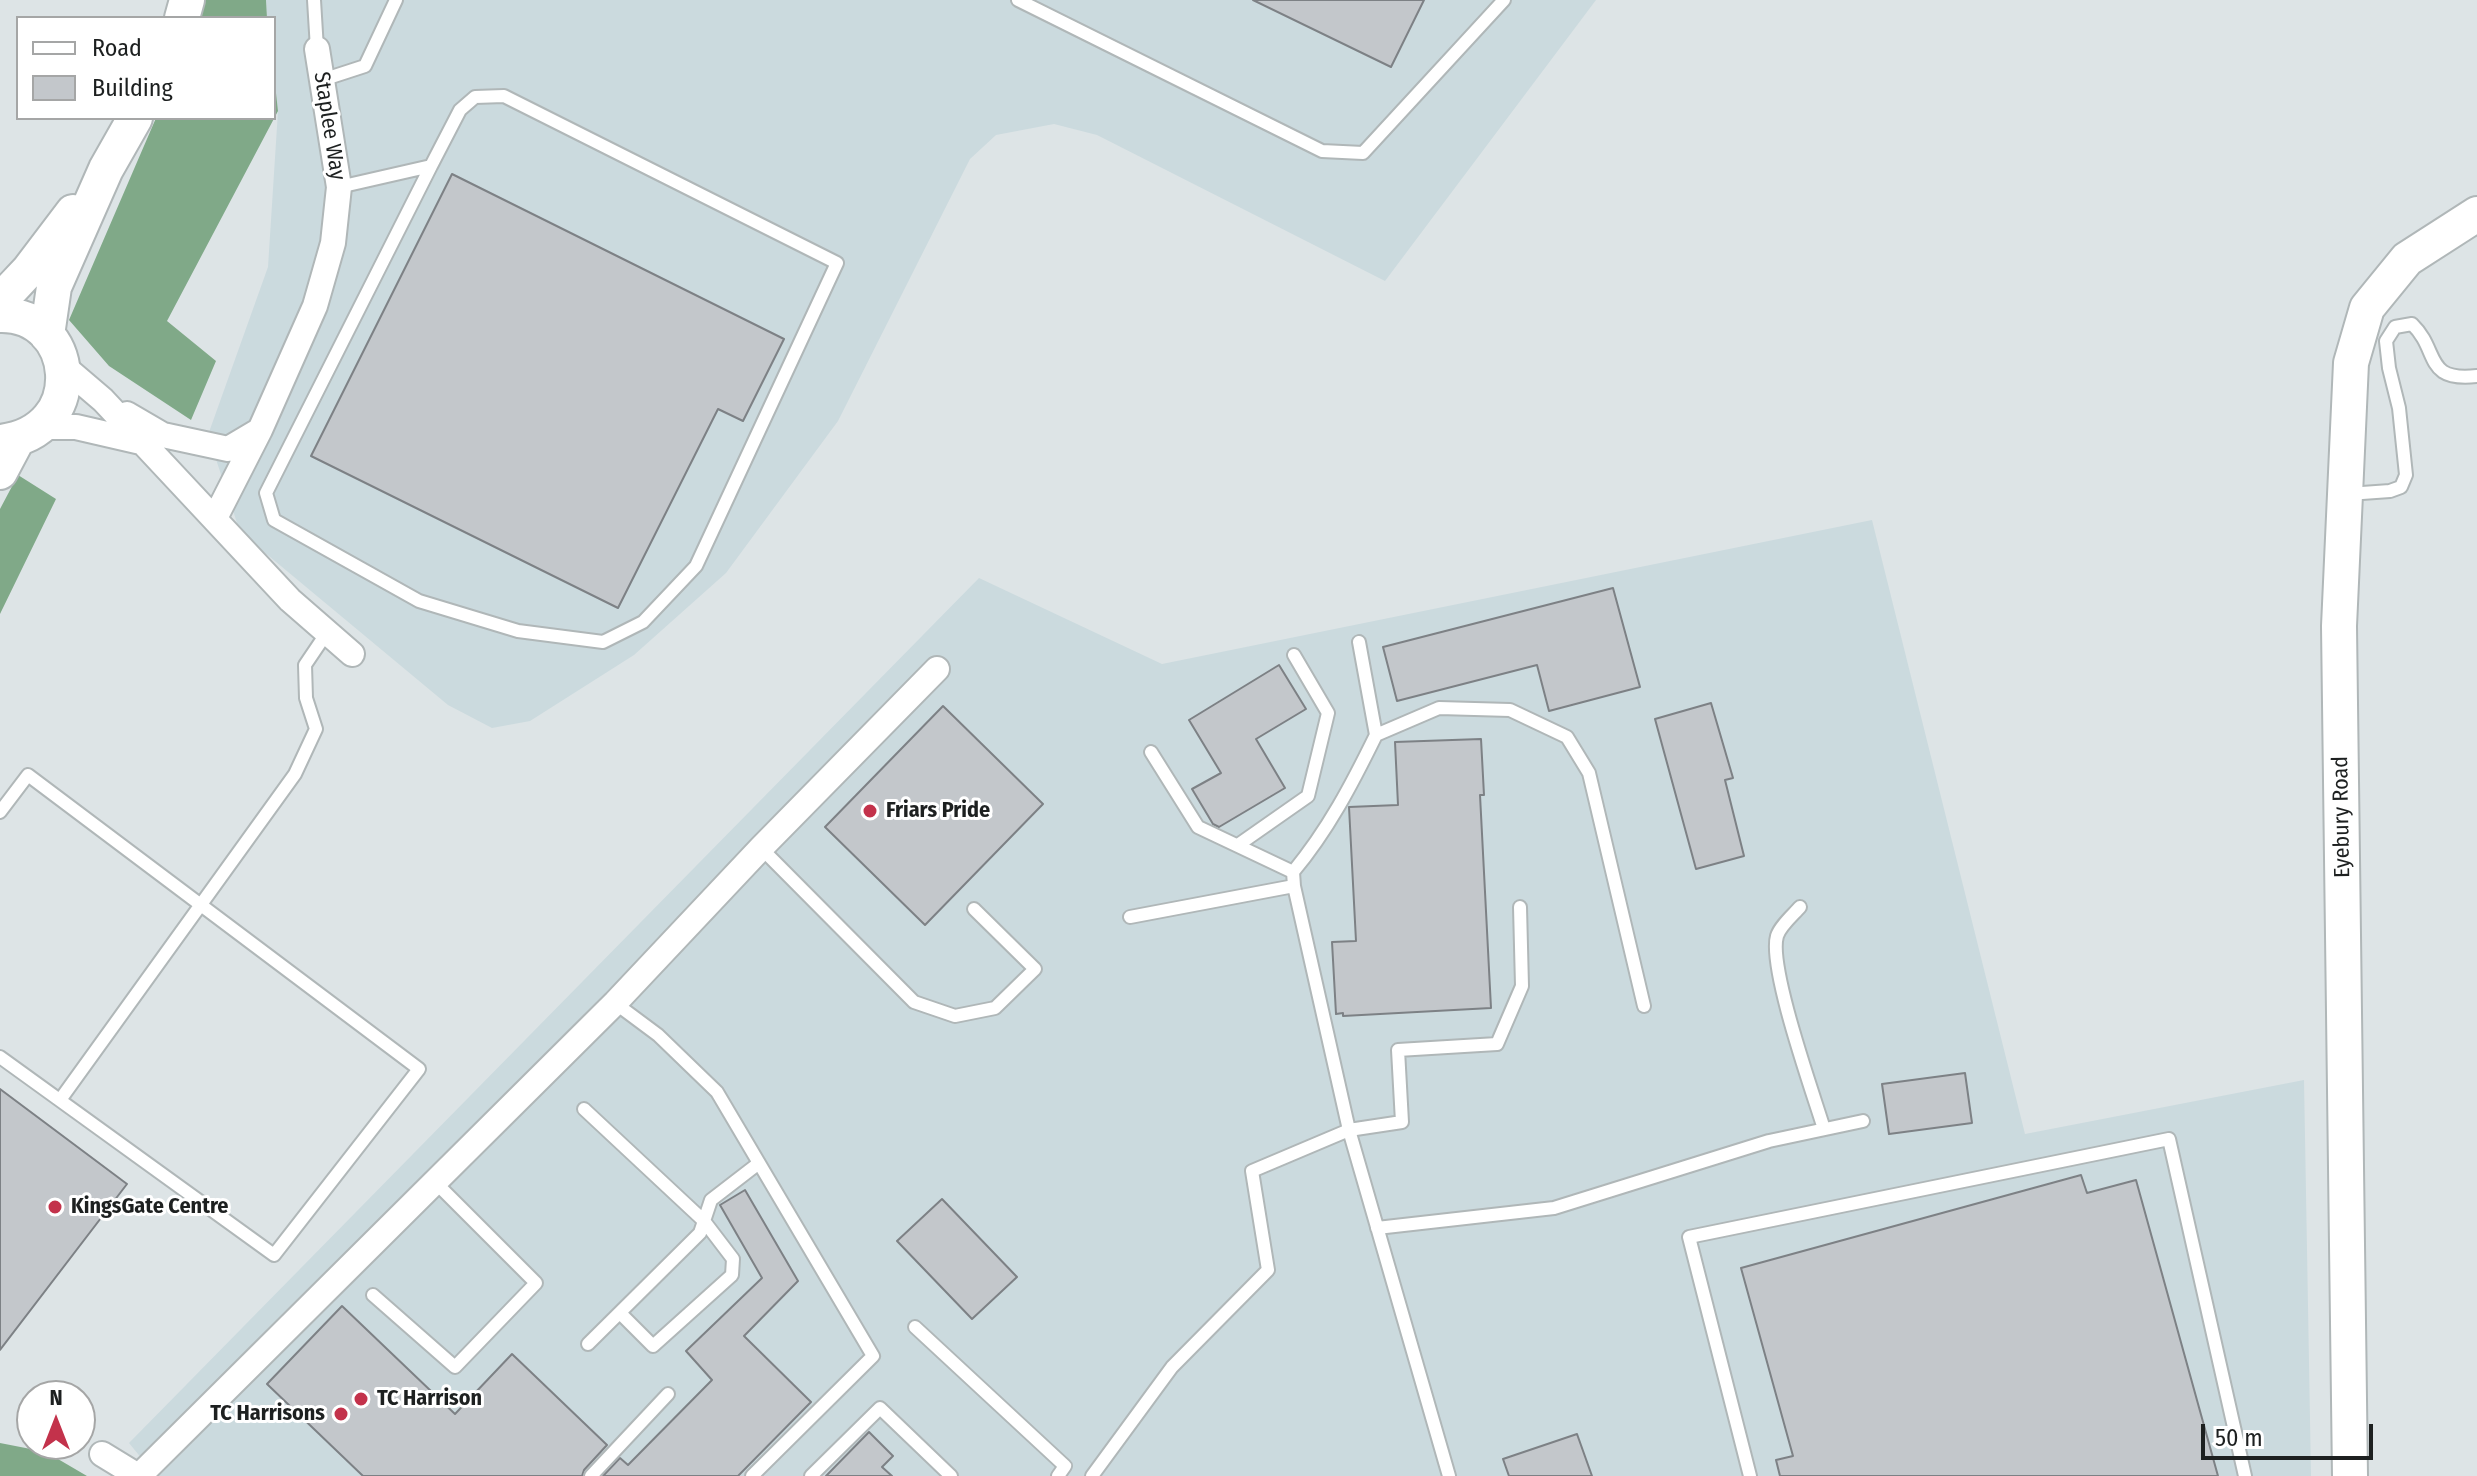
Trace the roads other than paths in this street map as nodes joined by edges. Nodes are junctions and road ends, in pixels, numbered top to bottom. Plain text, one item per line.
1 (314, 0) edge
2 (396, 0) edge
3 (1018, 0) edge
4 (1504, 0) edge
5 (317, 49) joint
6 (322, 80) junction
7 (134, 120) edge
8 (431, 166) junction
9 (106, 169) junction
10 (339, 187) junction
11 (2477, 214) edge
12 (0, 301) edge
13 (0, 315) edge
14 (55, 350) junction
15 (2477, 376) edge
16 (103, 400) junction
17 (260, 430) junction
18 (19, 436) edge
19 (141, 442) junction
20 (0, 472) edge
21 (2345, 494) junction
22 (215, 518) junction
23 (328, 631) junction
24 (1359, 642) dead end
25 (352, 654) dead end
26 (1294, 655) dead end
27 (937, 669) dead end
28 (1376, 735) junction
29 (1151, 752) dead end
30 (0, 812) edge
31 (1238, 845) junction
32 (761, 848) junction
33 (1293, 872) junction
34 (1294, 886) junction
35 (201, 906) junction
36 (1520, 907) dead end
37 (1800, 907) dead end
38 (974, 909) dead end
39 (1130, 917) dead end
40 (615, 1003) junction
41 (1644, 1006) dead end
42 (0, 1057) edge
43 (60, 1100) junction
44 (584, 1109) dead end
45 (1863, 1121) dead end
46 (1824, 1129) junction
47 (1349, 1130) junction
48 (759, 1163) junction
49 (435, 1182) junction
50 (704, 1221) junction
51 (1377, 1228) junction
52 (373, 1295) dead end
53 (620, 1313) junction
54 (915, 1327) dead end
55 (588, 1344) dead end
56 (668, 1394) dead end
57 (102, 1454) dead end
58 (139, 1476) edge
59 (591, 1476) edge
60 (752, 1476) edge
61 (811, 1476) edge
62 (951, 1476) edge
63 (1058, 1476) edge
64 (1092, 1476) edge
65 (1449, 1476) edge
66 (1750, 1476) edge
67 (2245, 1476) edge
68 (2350, 1476) edge

1 - 5 lane, Staplee Way
2 - 6 lane
3 - 4 lane
5 - 6 street, Staplee Way
6 - 10 street, Staplee Way
7 - 9 street
8 - 8 lane
8 - 10 lane
9 - 12 street
9 - 14 street
10 - 17 street, Staplee Way
11 - 21 street, Eyebury Road
13 - 14 street
14 - 16 street
14 - 18 street
15 - 21 lane
16 - 17 street
16 - 19 street
17 - 22 street, Staplee Way
18 - 19 street
18 - 20 street
19 - 22 street
21 - 68 street, Eyebury Road
22 - 23 street
23 - 25 street
23 - 35 lane
24 - 28 lane
26 - 31 lane
27 - 32 street
28 - 33 lane
28 - 41 lane
29 - 31 lane
30 - 35 lane
31 - 33 lane
32 - 38 lane
32 - 40 street
33 - 34 lane
34 - 39 lane
34 - 47 lane
35 - 43 lane
35 - 43 lane
36 - 47 lane
37 - 46 lane
40 - 48 lane
40 - 49 street
42 - 43 lane
44 - 50 lane
45 - 46 lane
46 - 51 lane
47 - 51 lane
47 - 64 lane
48 - 50 lane
48 - 60 lane
49 - 52 lane
49 - 58 street
50 - 53 lane
50 - 53 lane
51 - 65 lane
53 - 55 lane
54 - 63 lane
56 - 59 lane
57 - 58 street
61 - 62 lane
66 - 67 lane

